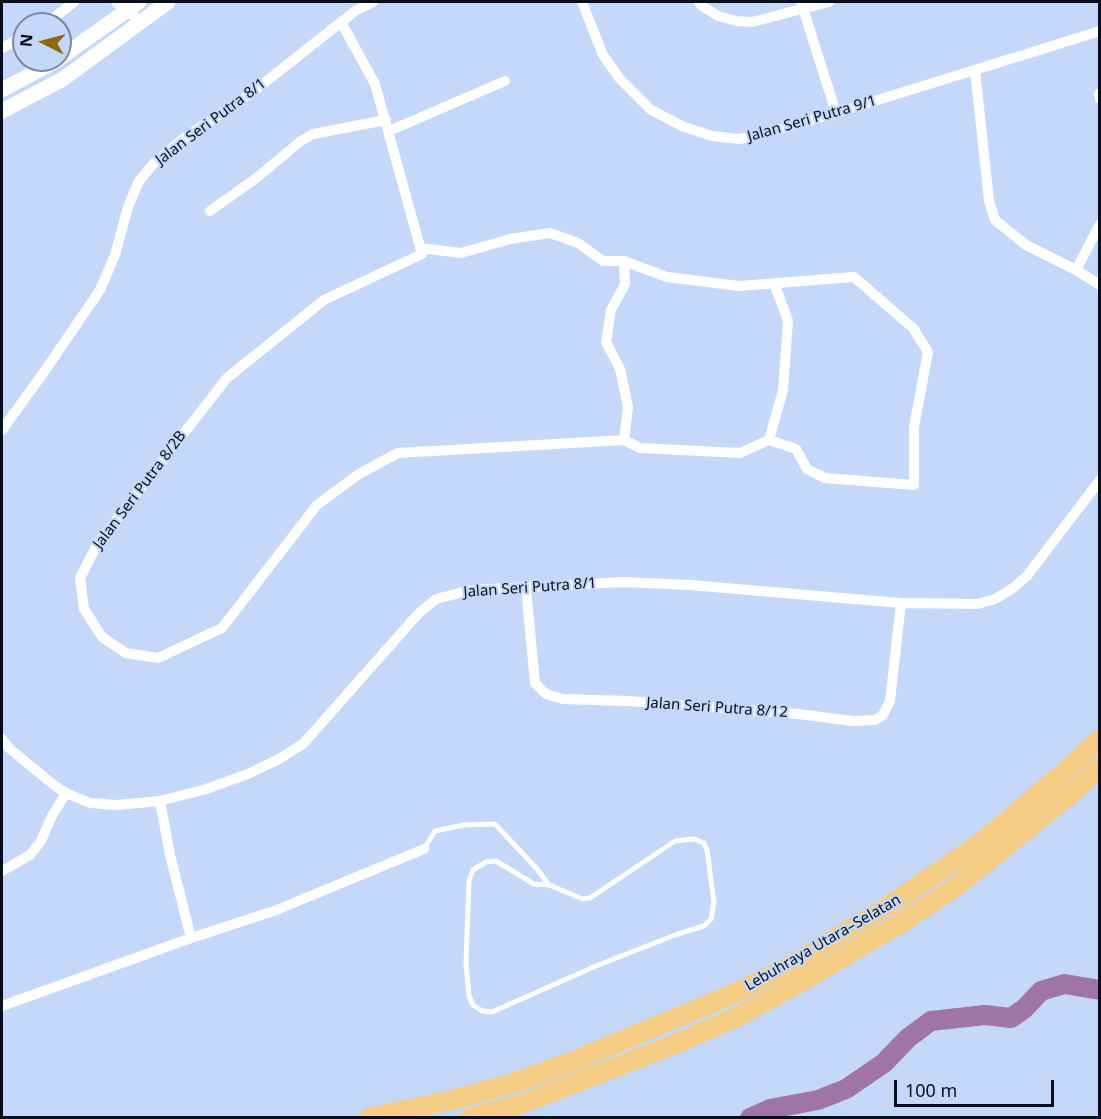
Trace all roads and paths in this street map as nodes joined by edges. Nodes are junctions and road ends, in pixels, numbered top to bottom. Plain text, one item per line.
1 (74, 2) edge
2 (140, 2) edge
3 (168, 2) edge
4 (373, 2) edge
5 (582, 2) edge
6 (699, 2) edge
7 (829, 2) edge
8 (803, 5) edge
9 (121, 6) edge
10 (61, 12) edge
11 (341, 21) junction
12 (141, 22) junction
13 (1100, 31) edge
14 (72, 48) edge
15 (975, 70) junction
16 (35, 72) edge
17 (505, 81) dead end
18 (2, 90) edge
19 (1099, 94) edge
20 (1100, 99) edge
21 (2, 111) edge
22 (836, 113) junction
23 (386, 120) junction
24 (389, 131) junction
25 (210, 212) dead end
26 (1100, 224) edge
27 (420, 248) junction
28 (624, 261) junction
29 (1076, 270) junction
30 (774, 283) junction
31 (1100, 285) edge
32 (2, 430) edge
33 (624, 440) junction
34 (769, 440) junction
35 (1100, 480) edge
36 (526, 588) junction
37 (902, 603) junction
38 (2, 739) edge
39 (1100, 739) edge
40 (1100, 768) edge
41 (66, 793) junction
42 (160, 801) junction
43 (424, 849) joint
44 (2, 871) edge
45 (549, 885) junction
46 (191, 938) junction
47 (3, 1002) edge
48 (369, 1118) edge
49 (470, 1118) edge

1 - 10 street
2 - 9 street
3 - 12 street
4 - 11 street, Jalan Seri Putra 8/1
5 - 22 street, Jalan Seri Putra 9/1
6 - 8 street
7 - 8 street
8 - 22 street
9 - 12 street
9 - 14 street
11 - 23 street
11 - 32 street, Jalan Seri Putra 8/1
12 - 21 street
13 - 15 street, Jalan Seri Putra 9/1
15 - 22 street, Jalan Seri Putra 9/1
15 - 29 street
16 - 18 street
17 - 24 street
19 - 20 street
23 - 24 street
23 - 25 street
24 - 27 street
26 - 29 street
27 - 28 street
27 - 33 street, Jalan Seri Putra 8/2B
28 - 30 street
28 - 33 street
29 - 31 street
30 - 34 street
30 - 34 street
33 - 34 street
35 - 37 street, Jalan Seri Putra 8/1
36 - 37 street, Jalan Seri Putra 8/1
36 - 37 street, Jalan Seri Putra 8/12
36 - 42 street, Jalan Seri Putra 8/1
38 - 41 street, Jalan Seri Putra 8/1
39 - 48 highway, Lebuhraya Utara–Selatan
40 - 49 highway, Lebuhraya Utara–Selatan
41 - 42 street, Jalan Seri Putra 8/1
41 - 44 street
42 - 46 street
43 - 45 lane
43 - 46 street
45 - 45 lane
46 - 47 street

